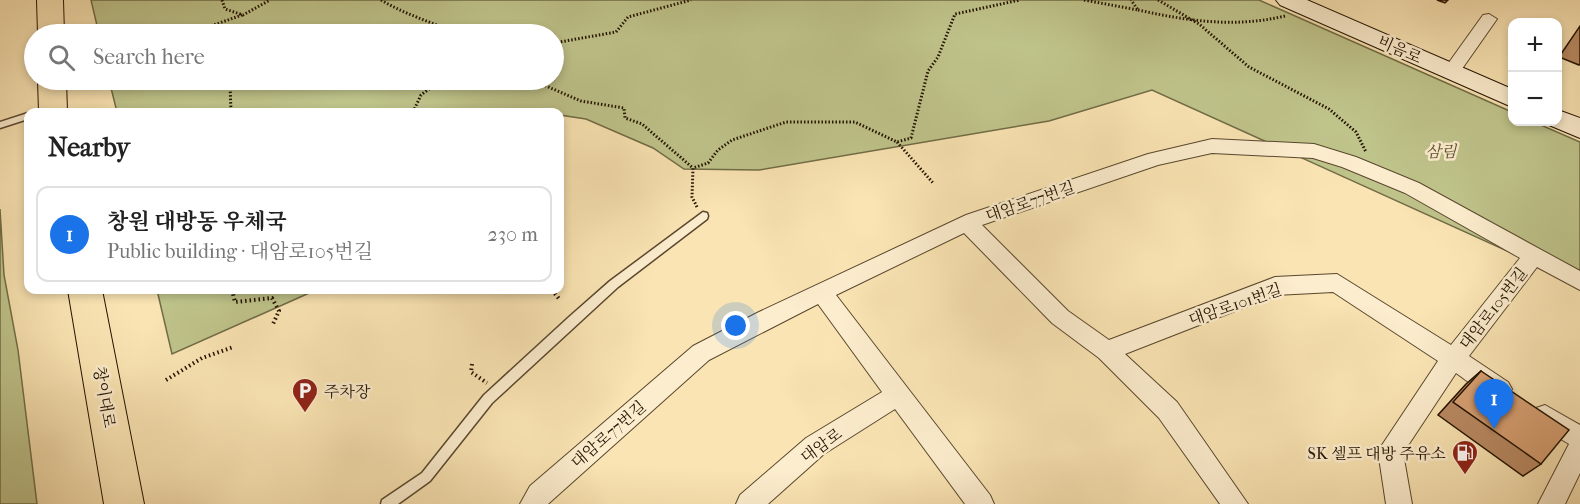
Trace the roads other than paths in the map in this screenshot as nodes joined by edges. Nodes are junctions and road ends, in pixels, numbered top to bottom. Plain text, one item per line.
1 (50, 0) edge
2 (1296, 4) edge
3 (1489, 19) dead end
4 (51, 24) edge
5 (1450, 72) junction
6 (50, 90) edge
7 (1508, 97) edge
8 (45, 108) edge
9 (24, 117) edge
10 (1562, 121) edge
11 (0, 124) edge
12 (1580, 129) edge
13 (700, 212) road end
14 (967, 223) junction
15 (1534, 256) junction
16 (1580, 281) edge
17 (822, 293) junction
18 (86, 294) edge
19 (1107, 351) junction
20 (1453, 359) junction
21 (899, 394) junction
22 (1580, 438) edge
23 (1580, 448) edge
24 (124, 504) edge
25 (387, 504) edge
26 (532, 504) edge
27 (749, 504) edge
28 (981, 504) edge
29 (1235, 504) edge
30 (1399, 504) edge
31 (1551, 504) edge

1 - 4 main road
2 - 5 street, 비음로
3 - 5 street
5 - 7 street, 비음로
6 - 8 main road
9 - 11 lane
10 - 12 street
13 - 25 lane
14 - 15 street, 대암로77번길
14 - 17 street, 대암로77번길
14 - 19 street
15 - 16 street, 대암로77번길
15 - 20 street, 대암로105번길
17 - 21 street
17 - 26 street, 대암로77번길
18 - 24 main road, 창이대로
19 - 20 street, 대암로101번길
19 - 29 street
20 - 22 street, 대암로105번길
20 - 30 street, 대암로105번길
21 - 27 street, 대암로
21 - 28 street
23 - 31 street

